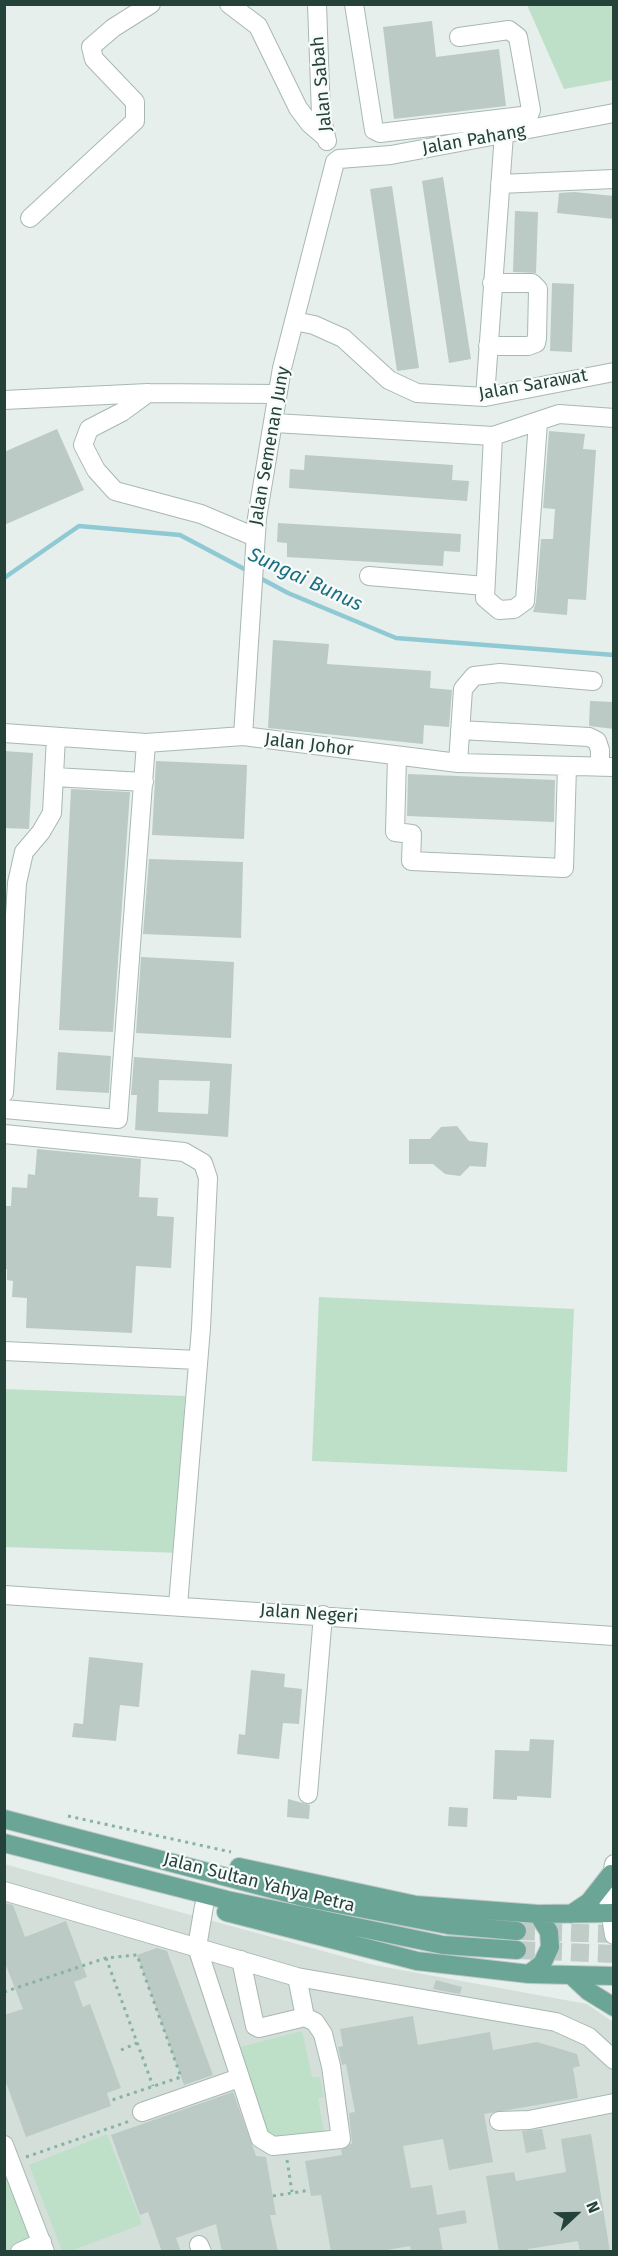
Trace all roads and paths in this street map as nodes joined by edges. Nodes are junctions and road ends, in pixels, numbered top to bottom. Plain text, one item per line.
1 (152, 4) edge
2 (229, 4) edge
3 (316, 4) edge
4 (354, 4) edge
5 (459, 37) dead end
6 (614, 113) edge
7 (523, 123) junction
8 (504, 134) junction
9 (325, 137) junction
10 (335, 162) junction
11 (614, 179) edge
12 (500, 184) junction
13 (30, 218) dead end
14 (492, 283) junction
15 (294, 321) junction
16 (488, 346) junction
17 (614, 372) edge
18 (148, 393) junction
19 (277, 394) junction
20 (485, 397) junction
21 (4, 400) edge
22 (614, 418) edge
23 (538, 422) junction
24 (274, 423) junction
25 (493, 436) junction
26 (254, 544) junction
27 (369, 576) dead end
28 (485, 586) junction
29 (593, 681) dead end
30 (460, 730) junction
31 (4, 733) edge
32 (243, 736) junction
33 (56, 737) junction
34 (146, 743) junction
35 (397, 756) junction
36 (458, 763) junction
37 (567, 766) junction
38 (607, 767) edge
39 (54, 777) junction
40 (144, 782) junction
41 (4, 1093) edge
42 (4, 1109) edge
43 (4, 1134) edge
44 (4, 1351) edge
45 (198, 1360) junction
46 (4, 1595) edge
47 (178, 1605) junction
48 (323, 1615) junction
49 (614, 1636) edge
50 (308, 1794) dead end
51 (61, 1815) dead end
52 (4, 1819) edge
53 (4, 1843) edge
54 (233, 1852) dead end
55 (169, 1861) junction
56 (612, 1869) edge
57 (153, 1881) junction
58 (4, 1891) edge
59 (204, 1906) junction
60 (611, 1913) edge
61 (538, 1914) junction
62 (571, 1914) junction
63 (517, 1931) tunnel mouth
64 (614, 1935) edge
65 (197, 1947) junction
66 (517, 1950) tunnel mouth
67 (106, 1958) junction
68 (241, 1960) junction
69 (529, 1974) junction
70 (572, 1976) junction
71 (614, 1976) edge
72 (297, 1977) junction
73 (4, 1992) edge
74 (614, 2007) edge
75 (305, 2018) junction
76 (137, 2043) junction
77 (121, 2050) dead end
78 (614, 2060) edge
79 (239, 2078) junction
80 (153, 2086) junction
81 (110, 2101) dead end
82 (614, 2103) edge
83 (139, 2119) joint
84 (499, 2121) dead end
85 (5, 2148) edge
86 (35, 2154) dead end
87 (286, 2156) dead end
88 (310, 2190) dead end
89 (292, 2193) junction
90 (273, 2196) dead end
91 (44, 2247) edge
92 (20, 2252) edge

1 - 13 street
2 - 9 street
3 - 9 street, Jalan Sabah
4 - 7 street
5 - 7 street
6 - 7 street, Jalan Pahang
7 - 8 street, Jalan Pahang
8 - 10 street, Jalan Pahang
8 - 12 street
9 - 10 street, Jalan Sabah
10 - 15 street, Jalan Semenan Juny
11 - 12 street
12 - 14 street
14 - 16 street
14 - 16 street
15 - 19 street, Jalan Semenan Juny
15 - 20 street, Jalan Sarawat
16 - 20 street
17 - 20 street, Jalan Sarawat
18 - 19 street
18 - 21 street
18 - 26 street
19 - 24 street, Jalan Semenan Juny
22 - 23 street
23 - 25 street
23 - 28 street
24 - 25 street
24 - 26 street, Jalan Semenan Juny
25 - 28 street
26 - 32 street, Jalan Semenan Juny
27 - 28 street
29 - 30 street
30 - 36 street
30 - 38 street
31 - 33 street, Jalan Johor
32 - 34 street, Jalan Johor
32 - 35 street, Jalan Johor
33 - 34 street, Jalan Johor
33 - 39 street
34 - 40 street
35 - 36 street, Jalan Johor
35 - 37 street
36 - 37 street, Jalan Johor
37 - 38 street, Jalan Johor
39 - 40 street
39 - 41 street
40 - 42 street
43 - 45 street
44 - 45 street
45 - 47 street
46 - 47 street, Jalan Negeri
47 - 48 street, Jalan Negeri
48 - 49 street, Jalan Negeri
48 - 50 street
51 - 54 path
52 - 55 main road, Jalan Sultan Yahya Petra
53 - 57 main road, Jalan Sultan Yahya Petra
55 - 61 main road
55 - 63 main road, Jalan Sultan Yahya Petra
56 - 60 street
56 - 62 main road
57 - 59 main road
57 - 66 main road, Jalan Sultan Yahya Petra
58 - 65 street
59 - 65 street
59 - 69 main road
60 - 62 main road
60 - 64 street
61 - 62 main road
61 - 69 main road
65 - 68 street
65 - 79 street
67 - 73 path
67 - 76 path
67 - 80 path
68 - 72 street
68 - 75 street
69 - 70 main road
70 - 71 main road
70 - 74 main road
72 - 75 street
72 - 78 street
75 - 79 street
76 - 77 path
76 - 80 path
79 - 83 street
80 - 81 path
82 - 84 street
83 - 86 path
85 - 91 street
87 - 89 path
88 - 89 path
89 - 90 path
91 - 92 street

